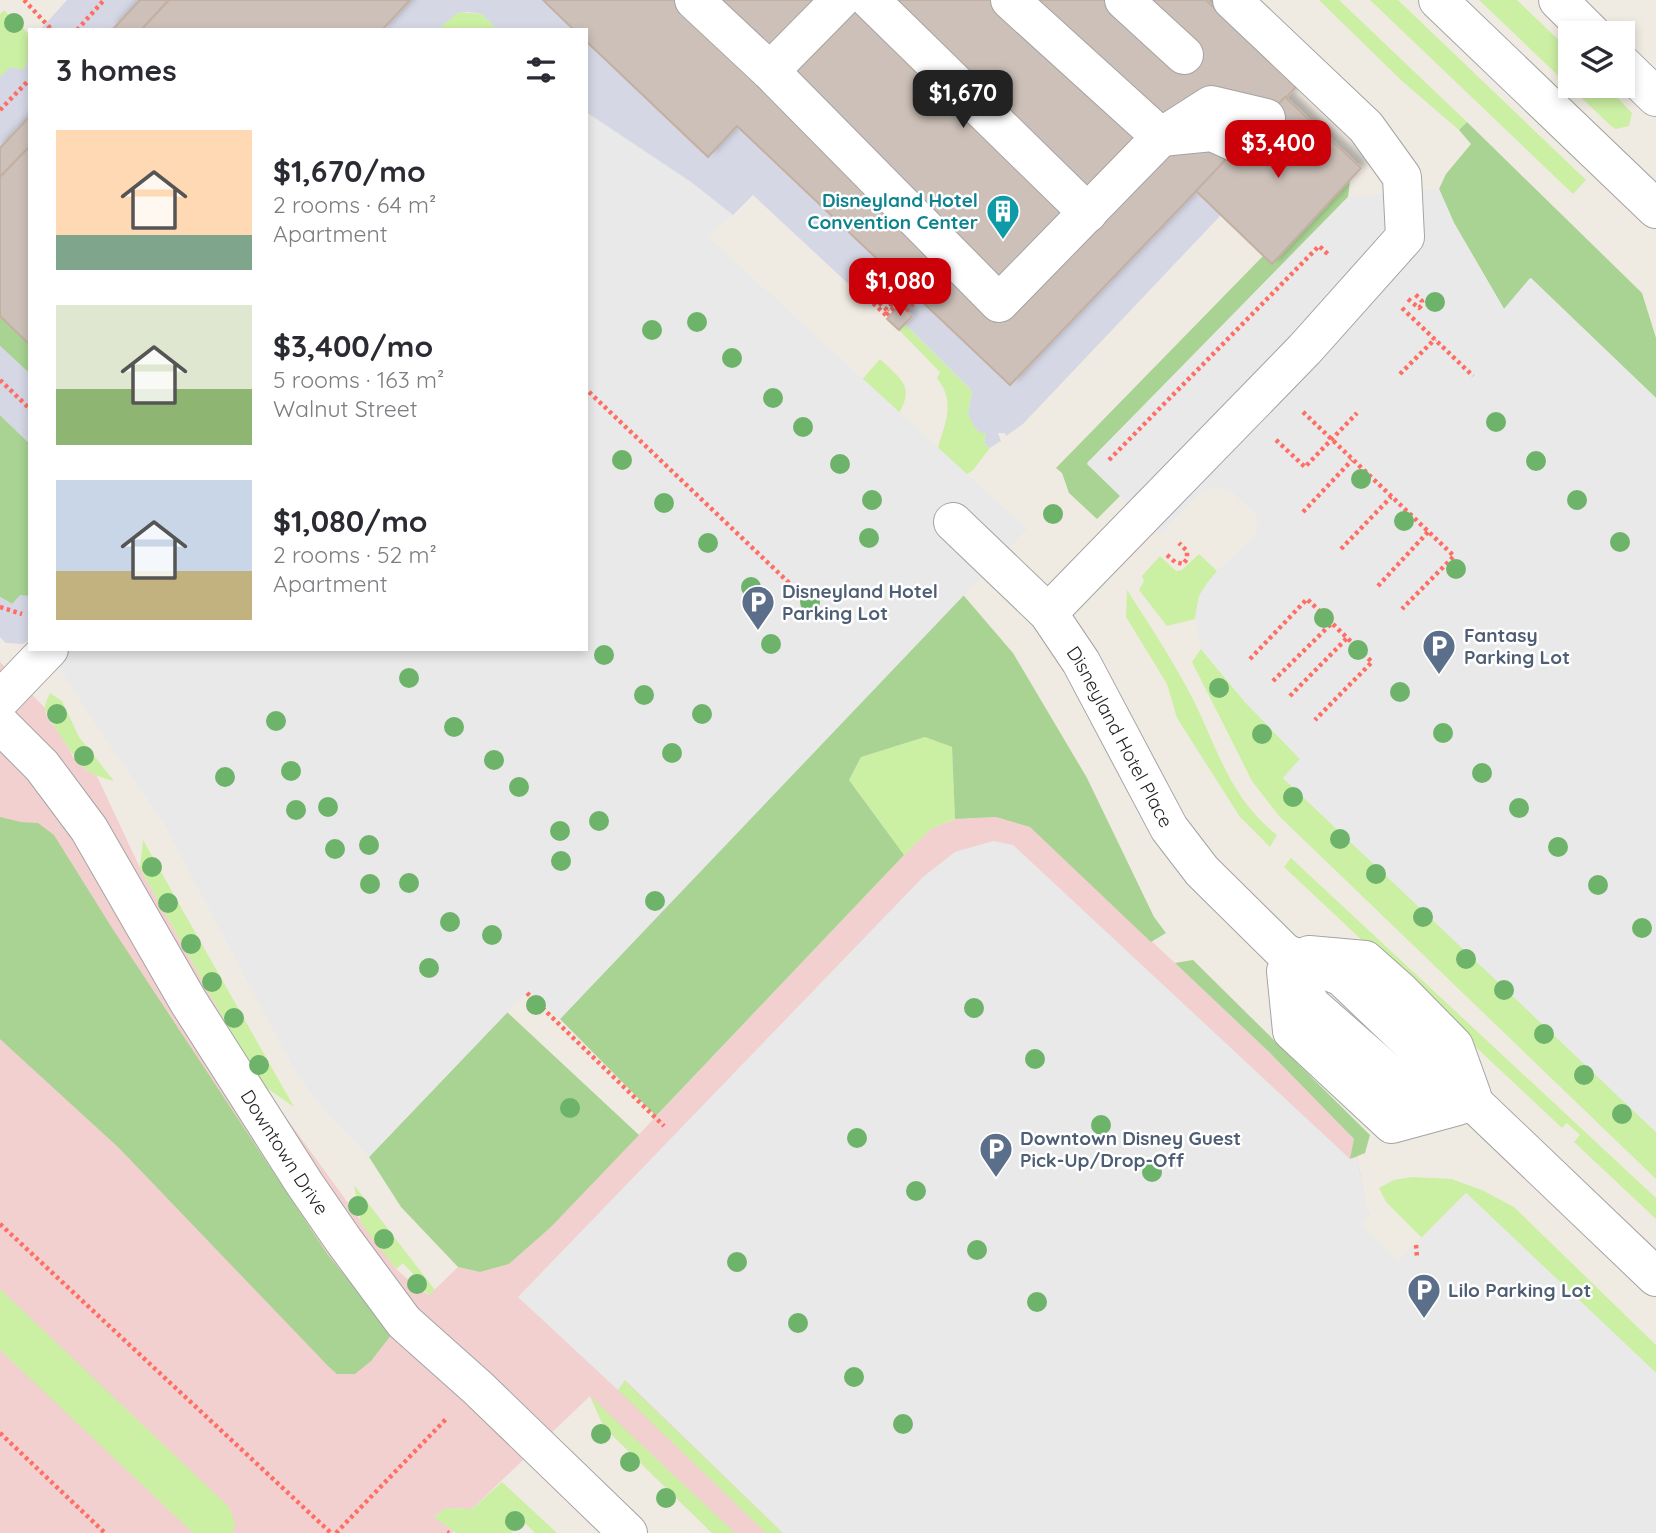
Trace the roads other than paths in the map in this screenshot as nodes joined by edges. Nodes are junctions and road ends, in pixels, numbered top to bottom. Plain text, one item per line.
1 (694, 0) edge
2 (840, 0) edge
3 (870, 0) edge
4 (1010, 0) edge
5 (1124, 0) edge
6 (1232, 0) edge
7 (1438, 0) edge
8 (1558, 0) edge
9 (1579, 21) edge
10 (1184, 55) dead end
11 (770, 71) junction
12 (1635, 77) edge
13 (1656, 97) edge
14 (1254, 131) dead end
15 (1161, 137) junction
16 (1656, 209) edge
17 (1088, 213) junction
18 (953, 522) dead end
19 (1048, 613) junction
20 (47, 651) edge
21 (0, 700) edge
22 (0, 724) edge
23 (1285, 953) junction
24 (1474, 1101) junction
25 (1656, 1277) edge
26 (628, 1533) edge

1 - 11 street
2 - 11 street
3 - 17 street
4 - 15 street
5 - 10 street
6 - 19 street
7 - 16 street
8 - 9 street
11 - 17 street
12 - 13 street
14 - 15 street
15 - 17 street
18 - 19 street, Disneyland Hotel Place
19 - 23 street, Disneyland Hotel Place
20 - 21 street
22 - 26 street, Downtown Drive
23 - 24 street
23 - 24 street
24 - 25 street

